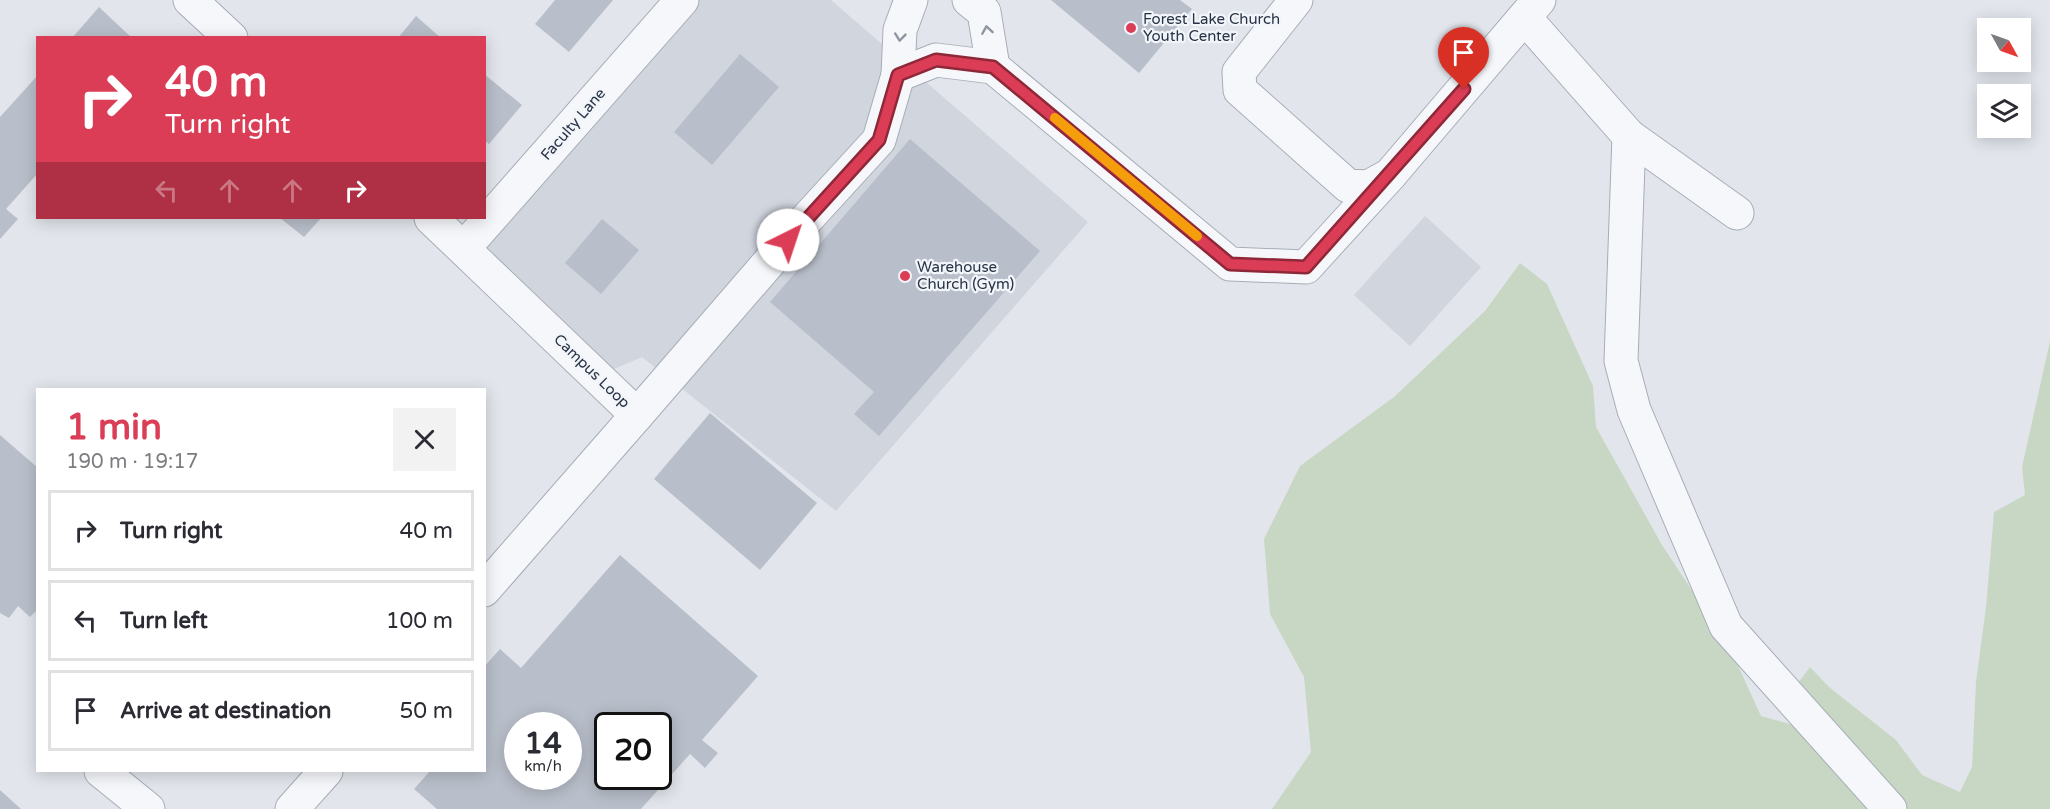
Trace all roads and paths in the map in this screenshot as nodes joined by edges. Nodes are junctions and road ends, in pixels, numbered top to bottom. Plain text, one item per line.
1 (190, 0) edge
2 (682, 0) edge
3 (911, 0) edge
4 (969, 0) edge
5 (1296, 0) edge
6 (1532, 9) edge
7 (229, 36) edge
8 (993, 67) junction
9 (898, 75) junction
10 (1629, 136) junction
11 (1390, 175) junction
12 (1737, 213) dead end
13 (432, 219) edge
14 (464, 248) junction
15 (637, 415) junction
16 (486, 588) edge
17 (102, 772) edge
18 (325, 772) edge
19 (148, 809) edge
20 (292, 809) edge
21 (1890, 809) edge

1 - 7 lane
2 - 14 lane, Faculty Lane
3 -> 9 lane
8 -> 4 lane
5 - 11 lane
6 - 10 lane
6 - 11 lane
8 - 9 lane
8 - 11 lane
9 - 15 lane
10 - 12 lane
10 - 21 lane
13 - 14 lane, Campus Loop
14 - 15 lane, Campus Loop
15 - 16 lane, Campus Loop
17 - 19 lane
18 - 20 lane

